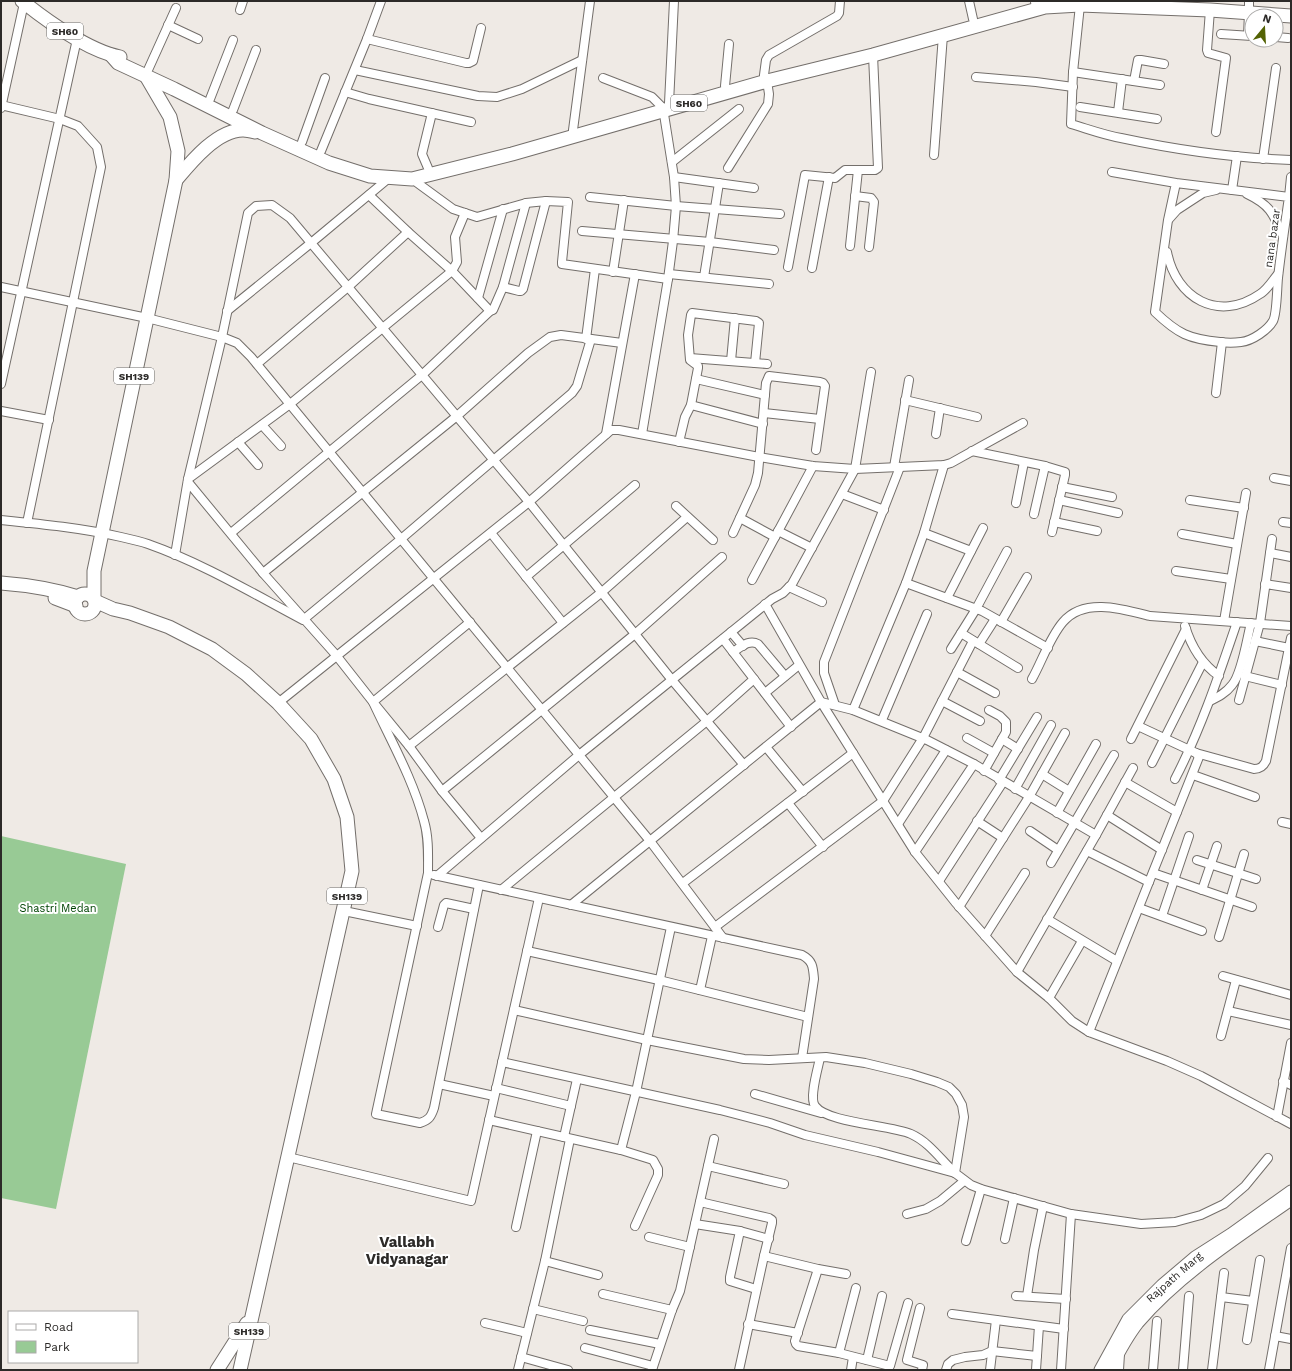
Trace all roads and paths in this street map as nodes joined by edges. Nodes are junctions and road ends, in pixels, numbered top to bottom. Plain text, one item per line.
1 (243, 1) edge
2 (381, 1) edge
3 (590, 1) edge
4 (674, 1) edge
5 (840, 1) edge
6 (969, 1) edge
7 (1039, 1) edge
8 (1134, 1) edge
9 (23, 2) edge
10 (1155, 2) edge
11 (1080, 5) junction
12 (1249, 7) edge
13 (176, 8) dead end
14 (1291, 9) edge
15 (240, 10) dead end
16 (1210, 10) junction
17 (973, 19) junction
18 (168, 25) junction
19 (481, 28) dead end
20 (1221, 34) dead end
21 (943, 35) junction
22 (1244, 35) edge
23 (1284, 38) edge
24 (1288, 38) dead end
25 (78, 39) junction
26 (198, 39) dead end
27 (367, 39) junction
28 (233, 40) dead end
29 (728, 44) dead end
30 (256, 50) dead end
31 (873, 55) junction
32 (582, 60) junction
33 (1164, 64) dead end
34 (1276, 68) dead end
35 (354, 70) junction
36 (1073, 72) junction
37 (147, 73) junction
38 (976, 77) dead end
39 (325, 78) dead end
40 (603, 78) dead end
41 (766, 78) junction
42 (1122, 79) junction
43 (1134, 81) junction
44 (1160, 85) dead end
45 (725, 86) junction
46 (1073, 87) junction
47 (345, 92) junction
48 (210, 99) junction
49 (1, 106) edge
50 (665, 106) junction
51 (1080, 107) dead end
52 (739, 109) dead end
53 (233, 110) junction
54 (1118, 112) junction
55 (432, 113) junction
56 (1157, 118) dead end
57 (60, 119) junction
58 (471, 122) dead end
59 (264, 129) junction
60 (573, 130) junction
61 (1216, 132) dead end
62 (302, 142) junction
63 (319, 154) junction
64 (934, 155) dead end
65 (1237, 156) junction
66 (1263, 159) junction
67 (1291, 160) edge
68 (672, 162) junction
69 (428, 168) junction
70 (728, 168) dead end
71 (858, 170) junction
72 (1112, 172) dead end
73 (674, 177) junction
74 (829, 177) junction
75 (1291, 177) edge
76 (388, 178) junction
77 (412, 179) junction
78 (176, 180) junction
79 (719, 182) junction
80 (1176, 183) junction
81 (754, 188) dead end
82 (1221, 188) junction
83 (1236, 190) junction
84 (369, 195) junction
85 (590, 196) dead end
86 (855, 196) junction
87 (1289, 197) junction
88 (624, 200) junction
89 (546, 201) junction
90 (526, 203) junction
91 (676, 206) junction
92 (715, 208) junction
93 (503, 209) junction
94 (465, 213) junction
95 (780, 214) dead end
96 (1168, 220) junction
97 (582, 231) dead end
98 (408, 232) junction
99 (619, 234) junction
100 (1283, 236) junction
101 (673, 239) junction
102 (710, 242) junction
103 (311, 243) junction
104 (850, 246) dead end
105 (1166, 246) junction
106 (869, 247) dead end
107 (774, 250) dead end
108 (788, 267) dead end
109 (812, 268) dead end
110 (595, 269) junction
111 (452, 271) junction
112 (613, 272) junction
113 (635, 274) junction
114 (1278, 274) junction
115 (669, 276) junction
116 (704, 277) junction
117 (768, 284) dead end
118 (1, 287) edge
119 (503, 287) junction
120 (348, 288) junction
121 (22, 291) junction
122 (478, 298) junction
123 (73, 302) junction
124 (227, 311) junction
125 (490, 311) junction
126 (147, 318) junction
127 (735, 318) junction
128 (383, 329) junction
129 (222, 337) junction
130 (589, 339) junction
131 (1222, 342) junction
132 (622, 343) junction
133 (690, 358) junction
134 (731, 361) junction
135 (755, 363) junction
136 (257, 364) junction
137 (767, 364) dead end
138 (871, 372) dead end
139 (422, 375) junction
140 (696, 379) junction
141 (908, 380) dead end
142 (1, 384) edge
143 (1216, 393) dead end
144 (765, 395) junction
145 (905, 400) junction
146 (290, 404) junction
147 (691, 405) junction
148 (940, 408) junction
149 (1, 411) edge
150 (764, 413) junction
151 (457, 416) junction
152 (977, 417) dead end
153 (820, 419) junction
154 (49, 420) junction
155 (1023, 422) dead end
156 (763, 424) junction
157 (262, 425) junction
158 (606, 434) junction
159 (642, 434) junction
160 (936, 434) dead end
161 (238, 442) junction
162 (679, 442) junction
163 (281, 446) dead end
164 (816, 450) dead end
165 (972, 451) junction
166 (329, 452) junction
167 (759, 457) junction
168 (494, 460) junction
169 (1024, 462) junction
170 (258, 465) dead end
171 (944, 465) junction
172 (813, 466) junction
173 (1045, 466) junction
174 (897, 467) junction
175 (856, 469) junction
176 (1274, 478) dead end
177 (188, 480) junction
178 (1291, 481) edge
179 (635, 485) dead end
180 (1062, 487) junction
181 (363, 493) junction
182 (1246, 493) dead end
183 (842, 494) junction
184 (1112, 497) dead end
185 (1059, 500) junction
186 (1190, 500) dead end
187 (529, 502) junction
188 (1016, 503) dead end
189 (676, 506) dead end
190 (1244, 508) junction
191 (884, 510) junction
192 (1118, 513) dead end
193 (1034, 514) dead end
194 (687, 517) junction
195 (740, 518) junction
196 (1, 520) edge
197 (1054, 522) junction
198 (28, 523) junction
199 (983, 528) dead end
200 (1097, 531) dead end
201 (1052, 532) dead end
202 (102, 533) junction
203 (231, 533) junction
204 (491, 533) junction
205 (733, 533) dead end
206 (924, 533) junction
207 (777, 534) junction
208 (1182, 534) dead end
209 (401, 539) junction
210 (1272, 539) dead end
211 (713, 540) dead end
212 (1237, 544) junction
213 (564, 545) junction
214 (812, 548) junction
215 (971, 550) junction
216 (1007, 551) dead end
217 (1270, 553) junction
218 (175, 555) junction
219 (722, 557) dead end
220 (1291, 557) edge
221 (1176, 571) dead end
222 (263, 573) junction
223 (526, 577) junction
224 (1027, 577) dead end
225 (434, 578) junction
226 (1231, 579) junction
227 (752, 580) dead end
228 (906, 583) junction
229 (1, 584) edge
230 (1265, 584) junction
231 (789, 587) junction
232 (1291, 588) edge
233 (1, 590) edge
234 (602, 592) junction
235 (947, 598) junction
236 (86, 601) junction
237 (822, 602) dead end
238 (765, 604) junction
239 (976, 609) junction
240 (927, 614) dead end
241 (1183, 618) junction
242 (303, 620) junction
243 (998, 620) junction
244 (1224, 621) junction
245 (470, 622) junction
246 (1237, 622) junction
247 (563, 623) junction
248 (1256, 623) junction
249 (1291, 626) edge
250 (1186, 629) junction
251 (731, 632) junction
252 (961, 633) junction
253 (635, 634) junction
254 (723, 638) junction
255 (1291, 638) edge
256 (1255, 642) junction
257 (976, 643) junction
258 (743, 646) junction
259 (1048, 648) junction
260 (1289, 648) junction
261 (951, 649) dead end
262 (733, 652) junction
263 (336, 655) junction
264 (1203, 662) junction
265 (800, 664) junction
266 (507, 668) junction
267 (1018, 668) dead end
268 (957, 672) junction
269 (785, 676) junction
270 (1218, 676) junction
271 (1246, 676) junction
272 (754, 679) junction
273 (1032, 679) dead end
274 (672, 680) junction
275 (1282, 685) junction
276 (765, 693) junction
277 (995, 693) dead end
278 (1239, 700) dead end
279 (942, 701) junction
280 (373, 702) junction
281 (821, 702) junction
282 (1210, 702) junction
283 (278, 703) junction
284 (835, 705) junction
285 (542, 710) junction
286 (853, 710) junction
287 (989, 710) dead end
288 (1037, 717) dead end
289 (882, 720) junction
290 (980, 720) dead end
291 (707, 721) junction
292 (1051, 725) dead end
293 (1138, 726) junction
294 (791, 727) junction
295 (1065, 733) dead end
296 (923, 738) junction
297 (967, 738) dead end
298 (1164, 738) junction
299 (1002, 739) junction
300 (1131, 740) dead end
301 (1096, 744) dead end
302 (409, 746) junction
303 (766, 747) junction
304 (1018, 748) junction
305 (946, 750) junction
306 (1193, 752) junction
307 (853, 753) junction
308 (994, 753) junction
309 (579, 755) junction
310 (1114, 755) dead end
311 (1152, 763) dead end
312 (974, 764) junction
313 (744, 765) junction
314 (1133, 768) dead end
315 (984, 771) junction
316 (1042, 774) junction
317 (1193, 775) junction
318 (1175, 779) dead end
319 (1001, 781) junction
320 (1125, 782) junction
321 (1015, 789) junction
322 (1069, 790) junction
323 (442, 791) junction
324 (803, 792) junction
325 (1029, 797) junction
326 (1255, 797) dead end
327 (614, 798) junction
328 (883, 801) junction
329 (788, 803) junction
330 (1177, 812) junction
331 (1056, 813) junction
332 (1107, 815) junction
333 (978, 821) junction
334 (1282, 822) dead end
335 (1074, 823) junction
336 (898, 824) junction
337 (1291, 824) edge
338 (1030, 831) dead end
339 (1096, 835) junction
340 (1189, 836) dead end
341 (481, 838) junction
342 (1003, 838) junction
343 (650, 841) junction
344 (1217, 846) dead end
345 (823, 847) junction
346 (1058, 850) junction
347 (1162, 850) junction
348 (1087, 851) junction
349 (915, 852) junction
350 (1244, 854) dead end
351 (1198, 860) dead end
352 (1051, 863) dead end
353 (1211, 864) junction
354 (428, 873) junction
355 (1025, 873) dead end
356 (1153, 873) junction
357 (1239, 873) junction
358 (437, 876) junction
359 (1256, 879) dead end
360 (939, 881) junction
361 (1175, 881) junction
362 (1149, 882) junction
363 (683, 883) junction
364 (479, 885) junction
365 (501, 890) junction
366 (1202, 890) junction
367 (539, 898) junction
368 (1230, 900) junction
369 (571, 905) junction
370 (959, 906) junction
371 (1252, 907) dead end
372 (1139, 908) junction
373 (474, 909) junction
374 (344, 911) junction
375 (1162, 916) junction
376 (1047, 919) junction
377 (417, 926) junction
378 (438, 927) dead end
379 (671, 927) junction
380 (715, 927) junction
381 (1202, 931) dead end
382 (712, 936) junction
383 (985, 936) junction
384 (1219, 937) dead end
385 (723, 938) junction
386 (1082, 941) junction
387 (527, 951) junction
388 (1117, 961) junction
389 (1017, 972) junction
390 (1223, 976) dead end
391 (659, 980) junction
392 (1236, 980) junction
393 (700, 990) junction
394 (1291, 995) edge
395 (1049, 998) junction
396 (514, 1010) junction
397 (1228, 1011) junction
398 (808, 1017) junction
399 (1291, 1025) edge
400 (1089, 1032) junction
401 (1221, 1036) dead end
402 (647, 1040) junction
403 (1290, 1049) edge
404 (802, 1058) junction
405 (820, 1058) junction
406 (502, 1062) junction
407 (577, 1079) junction
408 (1287, 1083) edge
409 (439, 1084) junction
410 (495, 1092) junction
411 (636, 1092) junction
412 (755, 1094) dead end
413 (571, 1106) junction
414 (834, 1117) junction
415 (1277, 1117) junction
416 (489, 1120) junction
417 (1291, 1124) edge
418 (537, 1131) junction
419 (567, 1138) junction
420 (714, 1139) dead end
421 (620, 1150) junction
422 (288, 1157) junction
423 (1268, 1158) dead end
424 (708, 1166) junction
425 (955, 1173) junction
426 (964, 1180) junction
427 (784, 1184) dead end
428 (981, 1188) junction
429 (1291, 1191) edge
430 (1014, 1198) junction
431 (1291, 1200) edge
432 (700, 1202) junction
433 (1043, 1206) junction
434 (907, 1214) dead end
435 (1071, 1214) junction
436 (695, 1224) junction
437 (635, 1226) dead end
438 (516, 1227) dead end
439 (740, 1231) junction
440 (648, 1237) dead end
441 (769, 1239) junction
442 (1005, 1239) dead end
443 (966, 1241) dead end
444 (690, 1247) junction
445 (1291, 1248) edge
446 (764, 1256) junction
447 (1260, 1260) dead end
448 (545, 1261) junction
449 (818, 1269) junction
450 (1224, 1273) dead end
451 (846, 1274) dead end
452 (598, 1275) dead end
453 (856, 1288) dead end
454 (756, 1289) junction
455 (602, 1294) dead end
456 (882, 1296) dead end
457 (1016, 1296) dead end
458 (1027, 1296) junction
459 (1189, 1296) dead end
460 (1221, 1297) junction
461 (1066, 1299) junction
462 (1253, 1302) junction
463 (908, 1303) dead end
464 (920, 1308) dead end
465 (533, 1309) junction
466 (672, 1310) junction
467 (252, 1314) junction
468 (952, 1314) dead end
469 (996, 1320) junction
470 (583, 1321) dead end
471 (1157, 1321) dead end
472 (485, 1323) dead end
473 (748, 1324) junction
474 (1039, 1326) junction
475 (1064, 1329) junction
476 (590, 1330) dead end
477 (527, 1333) junction
478 (798, 1333) junction
479 (1275, 1336) junction
480 (1247, 1340) dead end
481 (1291, 1340) edge
482 (660, 1344) junction
483 (585, 1348) dead end
484 (992, 1351) junction
485 (1120, 1351) junction
486 (839, 1354) junction
487 (1037, 1356) junction
488 (521, 1357) junction
489 (853, 1357) junction
490 (867, 1360) junction
491 (653, 1368) edge
492 (217, 1370) edge
493 (240, 1370) edge
494 (518, 1370) edge
495 (568, 1370) edge
496 (738, 1370) edge
497 (851, 1370) edge
498 (922, 1370) edge
499 (946, 1370) edge
500 (990, 1370) edge
501 (1036, 1370) edge
502 (1061, 1370) edge
503 (1100, 1370) edge
504 (1110, 1370) edge
505 (1119, 1370) edge
506 (1153, 1370) edge
507 (1182, 1370) edge
508 (1212, 1370) edge
509 (1269, 1370) edge

1 - 15 street
2 - 27 street
3 - 32 street
4 - 50 street
5 - 41 street
6 - 17 street
7 - 17 main road, SH60
8 - 10 main road, SH60
9 - 25 main road, SH60
9 - 49 street
10 - 12 main road, SH60
11 - 16 main road, SH60
11 - 21 main road, SH60
11 - 36 street
12 - 14 main road, SH60
12 - 16 main road, SH60
13 - 18 street
16 - 61 street
17 - 41 main road, SH60
18 - 26 street
18 - 37 street
19 - 27 street
20 - 22 street
21 - 31 main road, SH60
21 - 64 street
23 - 24 street
25 - 37 main road, SH60
25 - 57 street
27 - 35 street
28 - 48 street
29 - 45 street
30 - 53 street
31 - 41 main road, SH60
31 - 71 street
32 - 35 street
32 - 60 street
33 - 43 street
34 - 66 street
35 - 47 street
36 - 42 street
36 - 46 street
37 - 48 main road, SH60
37 - 59 main road, SH60
37 - 78 main road, SH139
38 - 46 street
39 - 62 street
40 - 50 street
41 - 45 main road, SH60
41 - 50 main road, SH60
41 - 70 street
42 - 43 street
42 - 54 street
43 - 44 street
45 - 50 main road, SH60
46 - 65 street
47 - 55 street
47 - 63 street
48 - 53 main road, SH60
49 - 57 street
50 - 60 main road, SH60
50 - 68 street
50 - 77 main road, SH60
51 - 54 street
52 - 68 street
53 - 59 main road, SH60
54 - 56 street
55 - 58 street
55 - 69 street
57 - 121 street
57 - 123 street
59 - 62 main road, SH60
59 - 63 main road, SH60
59 - 78 main road
60 - 69 main road, SH60
62 - 63 main road, SH60
63 - 69 main road, SH60
63 - 76 main road, SH60
65 - 66 street
65 - 83 street
66 - 67 street
68 - 73 street
71 - 74 street
71 - 86 street
72 - 80 street
73 - 79 street
73 - 91 street
74 - 108 street
74 - 109 street
75 - 87 street
76 - 77 main road, SH60
76 - 84 street
77 - 94 street
78 - 126 main road, SH139
79 - 81 street
79 - 92 street
80 - 82 street, nana bazar
80 - 96 street, nana bazar
82 - 83 street, nana bazar
82 - 96 street
83 - 87 street, nana bazar
83 - 100 street
84 - 98 street
84 - 103 street
85 - 88 street
86 - 104 street
86 - 106 street
87 - 100 street, nana bazar
88 - 91 street
88 - 99 street
89 - 90 street
89 - 110 street
89 - 119 street
90 - 93 street
90 - 119 street
91 - 92 street
91 - 101 street
92 - 95 street
92 - 102 street
93 - 94 street
93 - 122 street
94 - 111 street
96 - 105 street, nana bazar
97 - 99 street
98 - 111 street
98 - 120 street
99 - 101 street
99 - 112 street
100 - 114 street, nana bazar
101 - 102 street
101 - 115 street
102 - 107 street
102 - 116 street
103 - 120 street
103 - 124 street
103 - 124 street
105 - 114 street
105 - 131 street, nana bazar
110 - 112 street
110 - 130 street
111 - 122 street
111 - 128 street
112 - 113 street
113 - 115 street
113 - 132 street
114 - 131 street, nana bazar
115 - 116 street
115 - 159 street
116 - 117 street
118 - 121 street
119 - 125 street
120 - 128 street
120 - 136 street
121 - 123 street
121 - 142 street
122 - 125 street
123 - 126 street
123 - 154 street
124 - 129 street
125 - 139 street
126 - 129 street
126 - 202 main road, SH139
127 - 133 street
127 - 134 street
127 - 135 street
128 - 139 street
128 - 146 street
129 - 136 street
129 - 177 street
130 - 132 street
130 - 151 street
130 - 168 street
131 - 143 street
132 - 158 street
133 - 134 street
133 - 140 street
134 - 135 street
135 - 137 street
136 - 146 street
138 - 175 street
139 - 151 street
139 - 166 street
140 - 144 street
140 - 147 street
141 - 145 street
144 - 150 street
144 - 153 street
145 - 148 street
145 - 174 street
146 - 157 street
146 - 166 street
147 - 156 street
147 - 162 street
148 - 152 street
148 - 160 street
149 - 154 street
150 - 153 street
150 - 156 street
151 - 168 street
151 - 181 street
153 - 164 street
154 - 198 street
155 - 165 street
156 - 167 street
157 - 161 street
157 - 163 street
158 - 159 street
158 - 187 street
159 - 162 street
161 - 170 street
161 - 177 street
162 - 167 street
165 - 169 street
165 - 171 street
166 - 181 street
166 - 203 street
167 - 172 street
167 - 195 street
168 - 187 street
168 - 209 street
169 - 173 street
169 - 188 street
171 - 174 street
171 - 206 street
172 - 175 street
172 - 207 street
173 - 180 street
173 - 193 street
174 - 175 street
174 - 191 street
175 - 183 street
176 - 178 street
177 - 203 street
177 - 218 street
179 - 213 street
180 - 184 street
180 - 185 street
181 - 209 street
181 - 222 street
182 - 190 street
183 - 191 street
183 - 214 street
185 - 192 street
185 - 197 street
186 - 190 street
187 - 204 street
187 - 213 street
189 - 194 street
190 - 212 street
191 - 284 street
194 - 211 street
194 - 234 street
195 - 205 street
195 - 207 street
196 - 198 street
197 - 200 street
197 - 201 street
198 - 202 street
199 - 215 street
202 - 218 street
202 - 236 main road, SH139
203 - 222 street
204 - 223 street
204 - 225 street
206 - 215 street
206 - 228 street
207 - 214 street
207 - 227 street
208 - 212 street
209 - 225 street
209 - 242 street
210 - 217 street
212 - 226 street
213 - 223 street
213 - 234 street
214 - 231 street
215 - 235 street
216 - 239 street
217 - 220 street
217 - 230 street
218 - 242 street
219 - 253 street
221 - 226 street
222 - 242 street
223 - 247 street
224 - 243 street
225 - 245 street
225 - 263 street
226 - 244 street
228 - 235 street
228 - 286 street
229 - 236 main road
230 - 232 street
230 - 248 street
231 - 237 street
231 - 238 street
233 - 236 main road
234 - 247 street
234 - 253 street
235 - 239 street
236 - 283 main road, SH139
238 - 251 street
238 - 265 street
239 - 243 street
239 - 252 street
240 - 289 street
241 - 244 street
241 - 250 street
241 - 259 street
242 - 263 street
243 - 257 street
243 - 259 street
244 - 246 street
245 - 266 street
245 - 280 street
246 - 248 street
246 - 270 street
247 - 266 street
248 - 249 street
248 - 256 street
248 - 282 street
250 - 264 street
250 - 293 street
251 - 254 street
251 - 258 street
252 - 257 street
252 - 261 street
253 - 274 street
253 - 285 street
254 - 262 street
254 - 274 street
255 - 260 street
256 - 260 street
256 - 271 street
257 - 267 street
257 - 268 street
258 - 262 street
258 - 269 street
259 - 273 street
260 - 275 street
262 - 272 street
263 - 280 street
263 - 283 street
264 - 270 street
264 - 298 street
265 - 269 street
265 - 281 street
266 - 285 street
266 - 302 street
268 - 277 street
268 - 279 street
269 - 276 street
270 - 282 street
271 - 275 street
271 - 278 street
272 - 276 street
272 - 291 street
274 - 291 street
274 - 309 street
275 - 306 street
276 - 294 street
279 - 290 street
279 - 296 street
280 - 302 street
280 - 354 street
281 - 284 street
281 - 294 street
281 - 307 street
282 - 306 street
283 - 374 main road, SH139
284 - 286 street
285 - 309 street
285 - 323 street
286 - 289 street
287 - 299 street
288 - 304 street
289 - 296 street
291 - 313 street
291 - 327 street
292 - 321 street
293 - 298 street
293 - 300 street
294 - 303 street
295 - 316 street
296 - 305 street
296 - 328 street
297 - 308 street
298 - 306 street
298 - 311 street
299 - 304 street
299 - 308 street
301 - 322 street
302 - 323 street
303 - 313 street
303 - 324 street
304 - 319 street
305 - 312 street
305 - 336 street
306 - 317 street
306 - 318 street
307 - 324 street
307 - 328 street
308 - 315 street
309 - 327 street
309 - 341 street
310 - 335 street
312 - 315 street
312 - 349 street
313 - 343 street
314 - 320 street
315 - 319 street
316 - 322 street
316 - 325 street
317 - 326 street
317 - 330 street
319 - 321 street
319 - 333 street
320 - 330 street
320 - 332 street
321 - 325 street
322 - 331 street
323 - 341 street
324 - 329 street
325 - 331 street
325 - 342 street
327 - 343 street
327 - 365 street
328 - 336 street
328 - 345 street
329 - 345 street
329 - 363 street
330 - 347 street
331 - 335 street
332 - 339 street
332 - 347 street
333 - 342 street
333 - 360 street
334 - 337 street
335 - 339 street
335 - 346 street
336 - 349 street
338 - 346 street
339 - 348 street
340 - 361 street
341 - 358 street
342 - 370 street
343 - 363 street
343 - 369 street
344 - 353 street
345 - 380 street
346 - 352 street
347 - 356 street
348 - 362 street
348 - 376 street
349 - 360 street
350 - 357 street
351 - 353 street
353 - 357 street
353 - 366 street
354 - 358 street
354 - 377 street
355 - 383 street
356 - 361 street
356 - 362 street
357 - 359 street
357 - 368 street
358 - 364 street
360 - 370 street
361 - 366 street
361 - 375 street
362 - 372 street
363 - 380 street
364 - 365 street
364 - 373 street
365 - 367 street
366 - 368 street
367 - 369 street
367 - 387 street
368 - 371 street
368 - 384 street
369 - 379 street
370 - 383 street
372 - 375 street
372 - 388 street
373 - 378 street
373 - 409 street
374 - 377 street
374 - 422 main road, SH139
375 - 381 street
376 - 386 street
376 - 389 street
377 - 409 street
379 - 382 street
379 - 391 street
380 - 385 street
382 - 385 street
382 - 393 street
383 - 389 street
385 - 398 street
386 - 388 street
386 - 395 street
387 - 391 street
387 - 396 street
388 - 400 street
389 - 395 street
390 - 392 street
391 - 393 street
391 - 402 street
392 - 394 street
392 - 397 street
393 - 398 street
395 - 400 street
396 - 402 street
396 - 406 street
397 - 399 street
397 - 401 street
398 - 404 street
400 - 415 street
402 - 404 street
402 - 411 street
403 - 408 street
404 - 405 street
405 - 414 street
405 - 425 street
406 - 407 street
406 - 410 street
407 - 411 street
407 - 413 street
408 - 415 street
409 - 410 street
410 - 413 street
410 - 416 street
411 - 421 street
411 - 425 street
412 - 414 street
413 - 419 street
414 - 425 street
415 - 417 street
416 - 418 street
416 - 422 street
418 - 419 street
418 - 438 street
419 - 421 street
419 - 448 street
420 - 424 street
421 - 437 street
422 - 467 main road, SH139
423 - 435 street
424 - 427 street
424 - 432 street
425 - 426 street
426 - 428 street
426 - 434 street
428 - 430 street
428 - 443 street
429 - 503 main road, Rajpath Marg
430 - 433 street
430 - 442 street
431 - 485 main road, Rajpath Marg
432 - 436 street
432 - 441 street
433 - 435 street
433 - 458 street
435 - 461 street
436 - 439 street
436 - 444 street
439 - 441 street
439 - 454 street
440 - 444 street
441 - 446 street
444 - 466 street
445 - 479 street
446 - 449 street
446 - 454 street
447 - 462 street
448 - 452 street
448 - 465 street
449 - 451 street
449 - 478 street
450 - 460 street
453 - 486 street
454 - 473 street
455 - 466 street
456 - 490 street
457 - 458 street
458 - 461 street
459 - 507 street
460 - 462 street
460 - 508 street
461 - 475 street
462 - 480 street
463 - 490 street
464 - 498 street
465 - 470 street
465 - 477 street
466 - 482 street
467 - 492 main road
467 - 493 main road, SH139
468 - 469 street
469 - 474 street
469 - 484 street
471 - 506 street
472 - 477 street
473 - 478 street
473 - 496 street
474 - 475 street
474 - 487 street
475 - 502 street
476 - 482 street
477 - 488 street
478 - 486 street
479 - 481 street
479 - 509 street
482 - 491 street
483 - 491 street
484 - 487 street
484 - 499 street
484 - 500 street
485 - 504 main road, Rajpath Marg
485 - 505 street
486 - 489 street
487 - 501 street
488 - 494 street
488 - 495 street
489 - 490 street
489 - 497 street

